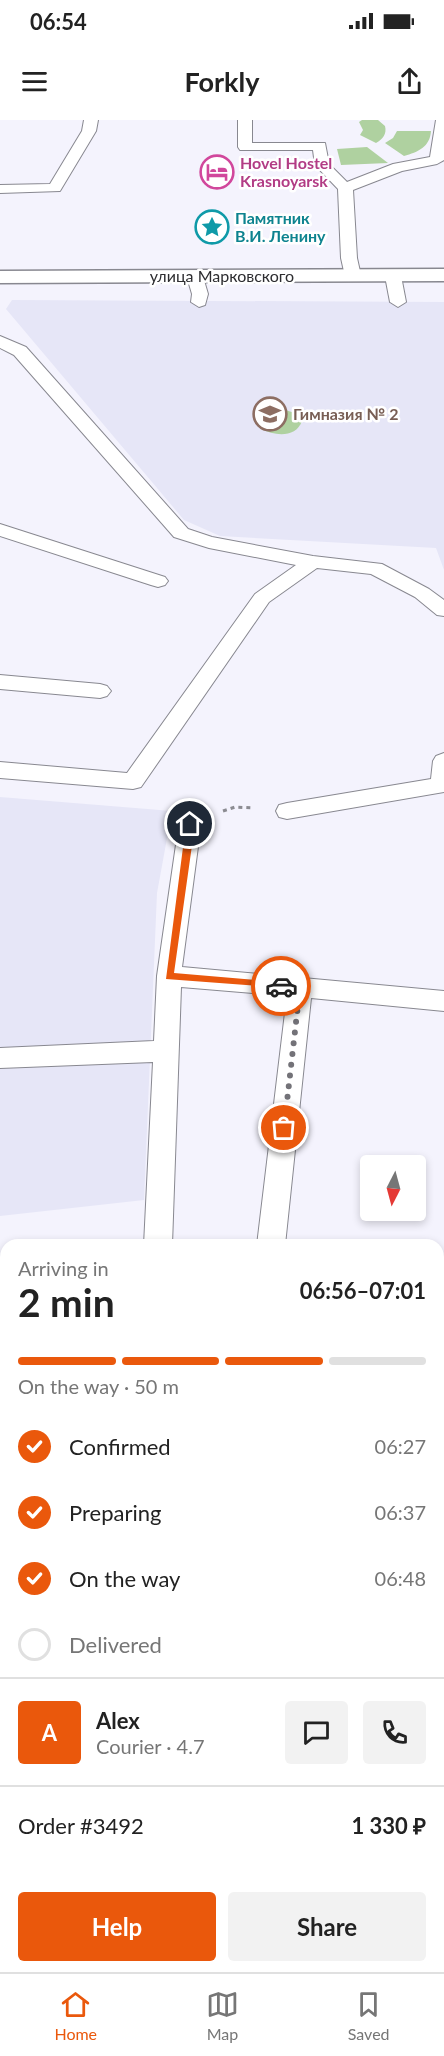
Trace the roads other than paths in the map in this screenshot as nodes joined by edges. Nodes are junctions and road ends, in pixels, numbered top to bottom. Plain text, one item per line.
1 (91, 120) edge
2 (245, 120) edge
3 (443, 120) edge
4 (345, 188) junction
5 (0, 189) edge
6 (444, 275) edge
7 (353, 276) junction
8 (393, 276) junction
9 (0, 277) edge
10 (195, 277) junction
11 (199, 302) dead end
12 (398, 302) dead end
13 (0, 341) edge
14 (0, 530) edge
15 (313, 562) junction
16 (158, 581) dead end
17 (444, 610) edge
18 (0, 682) edge
19 (100, 691) dead end
20 (444, 761) edge
21 (0, 770) edge
22 (287, 811) road end
23 (190, 824) road end
24 (169, 976) junction
25 (300, 987) junction
26 (444, 1001) edge
27 (165, 1051) junction
28 (0, 1058) edge
29 (158, 1239) edge
30 (272, 1239) edge

1 - 5 lane
2 - 4 lane
3 - 4 lane
4 - 7 lane
6 - 8 street, улица Марковского
7 - 8 street, улица Марковского
7 - 10 street, улица Марковского
8 - 12 lane
9 - 10 street, улица Марковского
10 - 11 lane
13 - 15 lane
14 - 16 lane
15 - 17 lane
15 - 21 lane
18 - 19 lane
20 - 22 lane
23 - 24 lane
24 - 25 lane
24 - 27 lane
25 - 26 lane
25 - 30 lane
27 - 28 lane
27 - 29 lane

